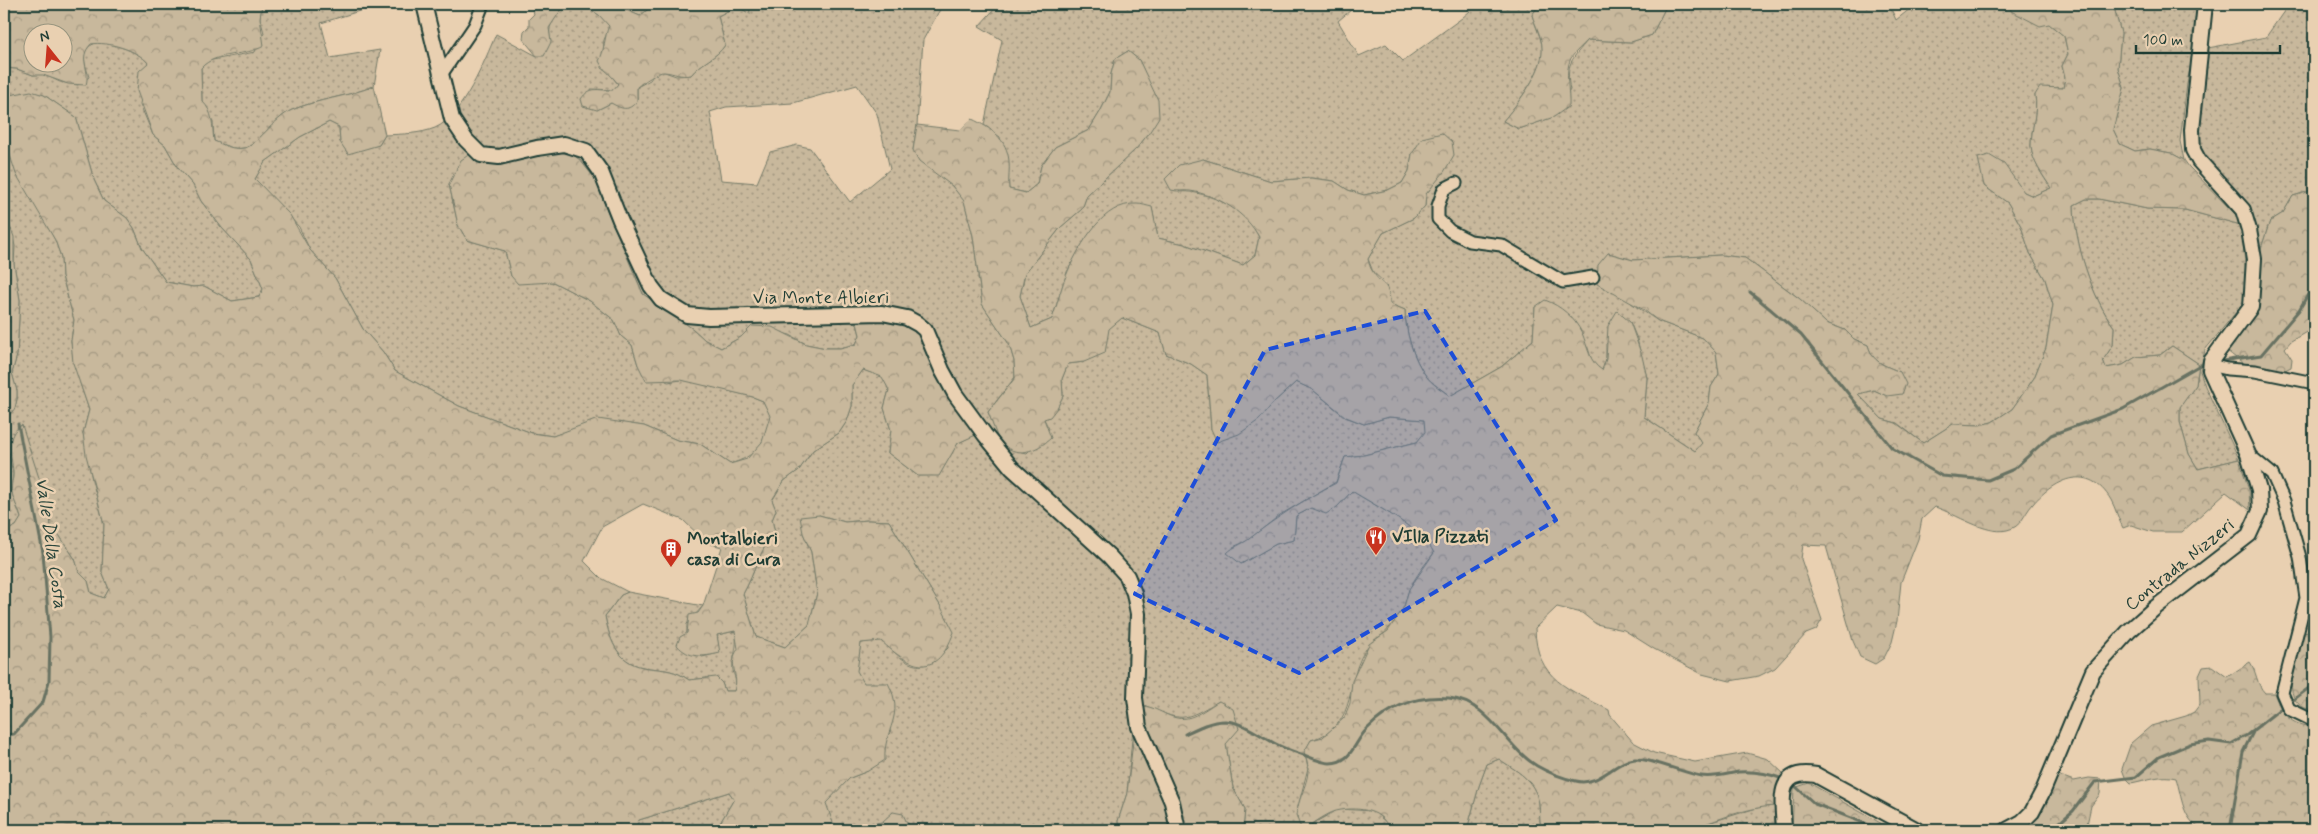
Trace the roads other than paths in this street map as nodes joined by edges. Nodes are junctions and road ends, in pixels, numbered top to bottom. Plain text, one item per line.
1 (424, 4) edge
2 (483, 4) edge
3 (2205, 4) edge
4 (441, 75) junction
5 (1456, 183) dead end
6 (1593, 277) dead end
7 (2211, 363) junction
8 (2314, 384) edge
9 (2248, 454) junction
10 (2314, 721) edge
11 (1178, 830) edge
12 (1784, 830) edge
13 (1917, 830) edge
14 (2008, 830) edge

1 - 4 street, Via Monte Albieri
2 - 4 street
3 - 7 street
4 - 11 street, Via Monte Albieri
5 - 6 street
7 - 8 street
7 - 9 street, Contrada Nizzeri
9 - 10 street
9 - 14 street, Contrada Nizzeri
12 - 13 street

